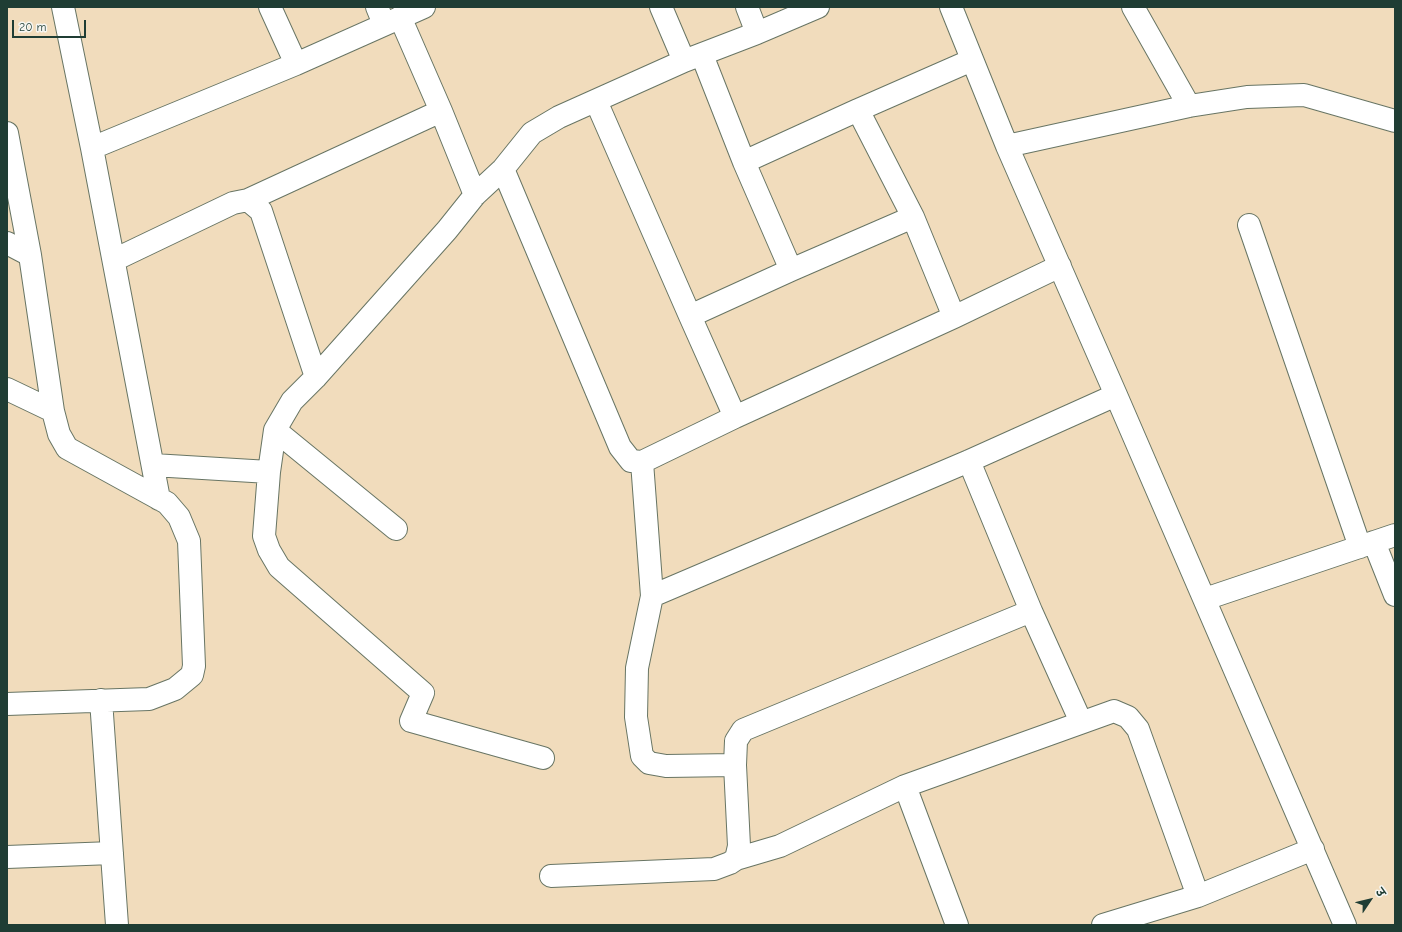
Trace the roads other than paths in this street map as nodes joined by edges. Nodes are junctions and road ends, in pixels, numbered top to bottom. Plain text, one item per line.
1 (63, 7) edge
2 (270, 7) edge
3 (424, 7) edge
4 (661, 7) edge
5 (747, 7) edge
6 (818, 7) edge
7 (951, 7) edge
8 (1133, 7) edge
9 (387, 16) edge
10 (757, 33) junction
11 (693, 58) junction
12 (972, 60) junction
13 (296, 64) junction
14 (596, 101) junction
15 (1189, 106) junction
16 (858, 110) junction
17 (441, 111) junction
18 (1395, 121) edge
19 (7, 133) edge
20 (1007, 146) junction
21 (92, 148) junction
22 (744, 162) junction
23 (503, 169) junction
24 (475, 195) junction
25 (248, 200) junction
26 (913, 217) junction
27 (1249, 225) dead end
28 (7, 243) edge
29 (30, 255) junction
30 (114, 260) junction
31 (1060, 266) junction
32 (791, 270) junction
33 (690, 316) junction
34 (954, 317) junction
35 (316, 377) junction
36 (7, 389) edge
37 (1116, 395) junction
38 (53, 411) junction
39 (735, 417) junction
40 (275, 430) junction
41 (969, 461) junction
42 (642, 462) junction
43 (153, 465) junction
44 (269, 472) junction
45 (160, 499) junction
46 (396, 529) dead end
47 (1395, 535) edge
48 (1367, 545) junction
49 (1395, 595) edge
50 (652, 596) junction
51 (1204, 599) junction
52 (1030, 611) junction
53 (101, 700) junction
54 (7, 704) edge
55 (1081, 722) junction
56 (543, 758) dead end
57 (735, 765) junction
58 (905, 786) junction
59 (1314, 849) junction
60 (112, 852) junction
61 (7, 858) edge
62 (736, 859) junction
63 (551, 876) dead end
64 (1198, 896) junction
65 (117, 925) edge
66 (957, 925) edge
67 (1103, 925) edge
68 (1345, 925) edge

1 - 21 street
2 - 13 street
3 - 9 street
4 - 11 street
5 - 10 street
6 - 10 street
7 - 12 street
8 - 15 street
9 - 13 street
9 - 17 street
10 - 11 street
11 - 14 street
11 - 22 street
12 - 16 street
12 - 20 street
13 - 21 street
14 - 23 street
14 - 33 street
15 - 18 street
15 - 20 street
16 - 22 street
16 - 26 street
17 - 24 street
17 - 25 street
19 - 29 street
20 - 31 street
21 - 30 street
22 - 32 street
23 - 24 street
23 - 42 street
24 - 35 street
25 - 30 street
25 - 35 street
26 - 32 street
26 - 34 street
27 - 48 street
28 - 29 street
29 - 38 street
30 - 43 street
31 - 34 street
31 - 37 street
32 - 33 street
33 - 39 street
34 - 39 street
35 - 40 street
36 - 38 street
37 - 41 street
37 - 51 street
38 - 45 street
39 - 42 street
40 - 44 street
40 - 46 street
41 - 50 street
41 - 52 street
42 - 50 street
43 - 44 street
43 - 45 street
44 - 56 street
45 - 53 street
47 - 48 street
48 - 49 street
48 - 51 street
50 - 57 street
51 - 59 street
52 - 55 street
52 - 57 street
53 - 54 street
53 - 60 street
55 - 58 street
55 - 64 street
57 - 62 street
58 - 62 street
58 - 66 street
59 - 64 street
59 - 68 street
60 - 61 street
60 - 65 street
62 - 63 street
64 - 67 street

